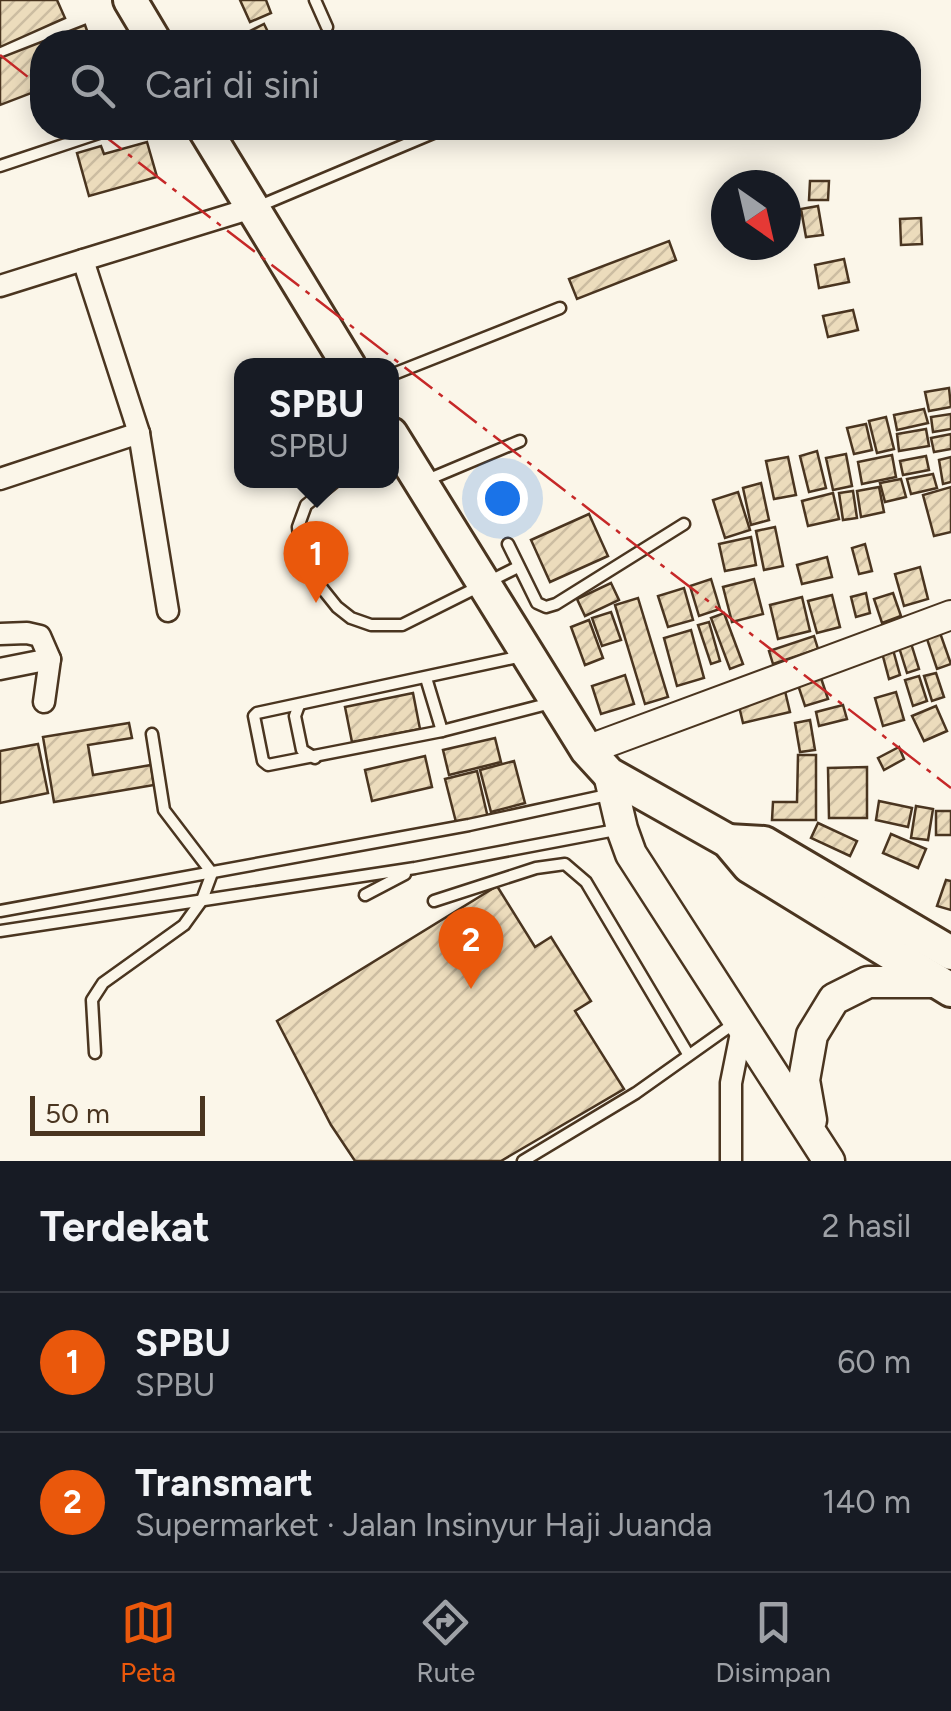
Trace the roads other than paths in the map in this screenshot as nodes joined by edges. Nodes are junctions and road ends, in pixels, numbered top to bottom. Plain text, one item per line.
1 (130, 0) edge
2 (315, 0) edge
3 (327, 27) dead end
4 (148, 30) edge
5 (78, 140) edge
6 (211, 140) edge
7 (416, 140) edge
8 (0, 166) edge
9 (252, 208) junction
10 (84, 260) junction
11 (0, 286) edge
12 (560, 308) dead end
13 (344, 358) edge
14 (399, 372) edge
15 (139, 433) junction
16 (520, 441) dead end
17 (399, 447) edge
18 (0, 478) edge
19 (422, 482) junction
20 (327, 488) edge
21 (684, 524) dead end
22 (508, 544) dead end
23 (518, 566) junction
24 (484, 584) junction
25 (168, 611) dead end
26 (951, 615) edge
27 (0, 634) edge
28 (528, 655) junction
29 (50, 659) junction
30 (0, 669) edge
31 (426, 678) junction
32 (44, 702) dead end
33 (556, 702) junction
34 (299, 705) junction
35 (442, 731) junction
36 (152, 734) dead end
37 (316, 758) junction
38 (603, 773) junction
39 (622, 829) junction
40 (415, 868) junction
41 (212, 873) junction
42 (365, 895) dead end
43 (202, 900) junction
44 (434, 901) dead end
45 (0, 911) edge
46 (0, 931) edge
47 (947, 975) edge
48 (739, 1024) junction
49 (95, 1053) dead end
50 (688, 1054) junction
51 (814, 1133) junction
52 (523, 1161) edge
53 (731, 1161) edge
54 (829, 1161) edge

1 - 4 main road
2 - 3 lane
5 - 8 lane
6 - 9 main road
7 - 9 lane
9 - 10 street
9 - 13 main road
10 - 11 street
10 - 15 street
12 - 14 lane
15 - 18 street
15 - 25 street
16 - 19 lane
17 - 19 main road
19 - 24 main road
20 - 24 lane
21 - 23 lane
22 - 23 lane
23 - 24 lane
24 - 28 main road
26 - 38 street
27 - 29 street
28 - 31 lane
28 - 33 main road
29 - 30 street
29 - 32 street
31 - 34 lane
31 - 35 lane
33 - 35 lane
33 - 38 main road
34 - 37 lane
34 - 37 lane
35 - 37 lane
36 - 41 lane
38 - 39 main road
38 - 41 lane
38 - 47 main road
39 - 40 lane
39 - 48 main road
40 - 42 lane
40 - 43 lane
41 - 43 lane
41 - 45 lane
43 - 46 lane
43 - 49 lane
44 - 50 lane
47 - 51 main road
48 - 50 lane
48 - 51 main road
48 - 53 street
50 - 52 lane
51 - 54 main road

